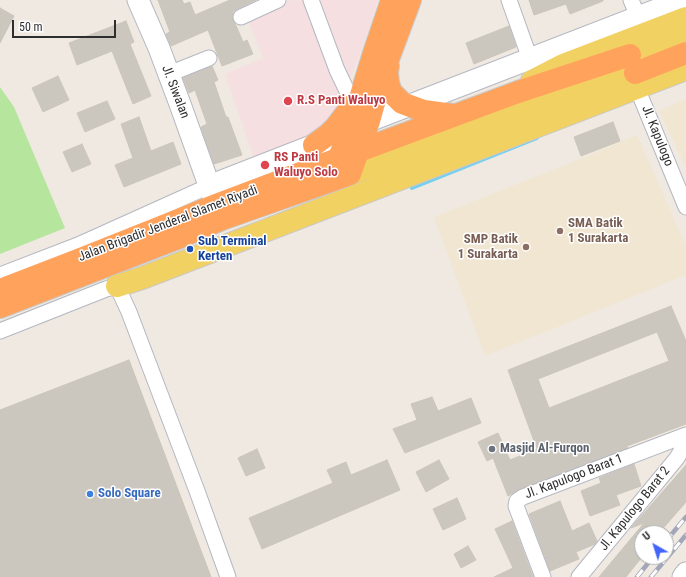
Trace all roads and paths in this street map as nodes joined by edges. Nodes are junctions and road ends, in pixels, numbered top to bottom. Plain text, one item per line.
1 (138, 0) edge
2 (278, 0) edge
3 (311, 0) edge
4 (392, 0) edge
5 (410, 0) edge
6 (509, 0) edge
7 (682, 0) edge
8 (634, 9) edge
9 (241, 16) dead end
10 (686, 18) edge
11 (686, 35) edge
12 (391, 51) junction
13 (686, 53) edge
14 (209, 58) dead end
15 (530, 59) junction
16 (686, 69) edge
17 (634, 72) junction
18 (169, 74) junction
19 (518, 92) junction
20 (409, 106) junction
21 (359, 110) junction
22 (455, 115) junction
23 (314, 145) joint
24 (359, 150) junction
25 (340, 171) junction
26 (213, 196) junction
27 (686, 207) edge
28 (107, 265) junction
29 (0, 274) edge
30 (0, 290) edge
31 (120, 291) junction
32 (0, 307) edge
33 (0, 331) edge
34 (686, 434) edge
35 (686, 438) edge
36 (686, 573) edge
37 (228, 577) edge
38 (544, 577) edge
39 (579, 577) edge
40 (683, 577) edge

1 - 18 main road, Jl. Siwalan
2 - 9 street
3 - 21 street
4 - 21 highway
5 - 12 highway
6 - 15 street
7 - 8 main road
8 - 15 main road
10 - 19 main road
11 - 17 main road
12 - 20 highway
12 - 21 highway
13 - 17 highway
14 - 18 street
15 - 20 main road
16 - 17 main road
17 - 19 highway
17 - 25 main road
17 - 27 street, Jl. Kapulogo
17 - 31 main road
18 - 26 main road, Jl. Siwalan
19 - 22 highway
20 - 21 main road
20 - 22 highway
21 - 23 highway
21 - 24 highway
21 - 25 highway
22 - 24 highway
23 - 26 main road
24 - 25 highway
25 - 26 highway, Jalan Brigadir Jenderal Slamet Riyadi
25 - 28 highway, Jalan Brigadir Jenderal Slamet Riyadi
26 - 29 street
26 - 30 highway, Jalan Brigadir Jenderal Slamet Riyadi
28 - 31 main road
28 - 32 highway, Jalan Brigadir Jenderal Slamet Riyadi
31 - 33 street
31 - 37 street
34 - 38 street, Jl. Kapulogo Barat 1
35 - 39 street, Jl. Kapulogo Barat 2
36 - 40 main road

